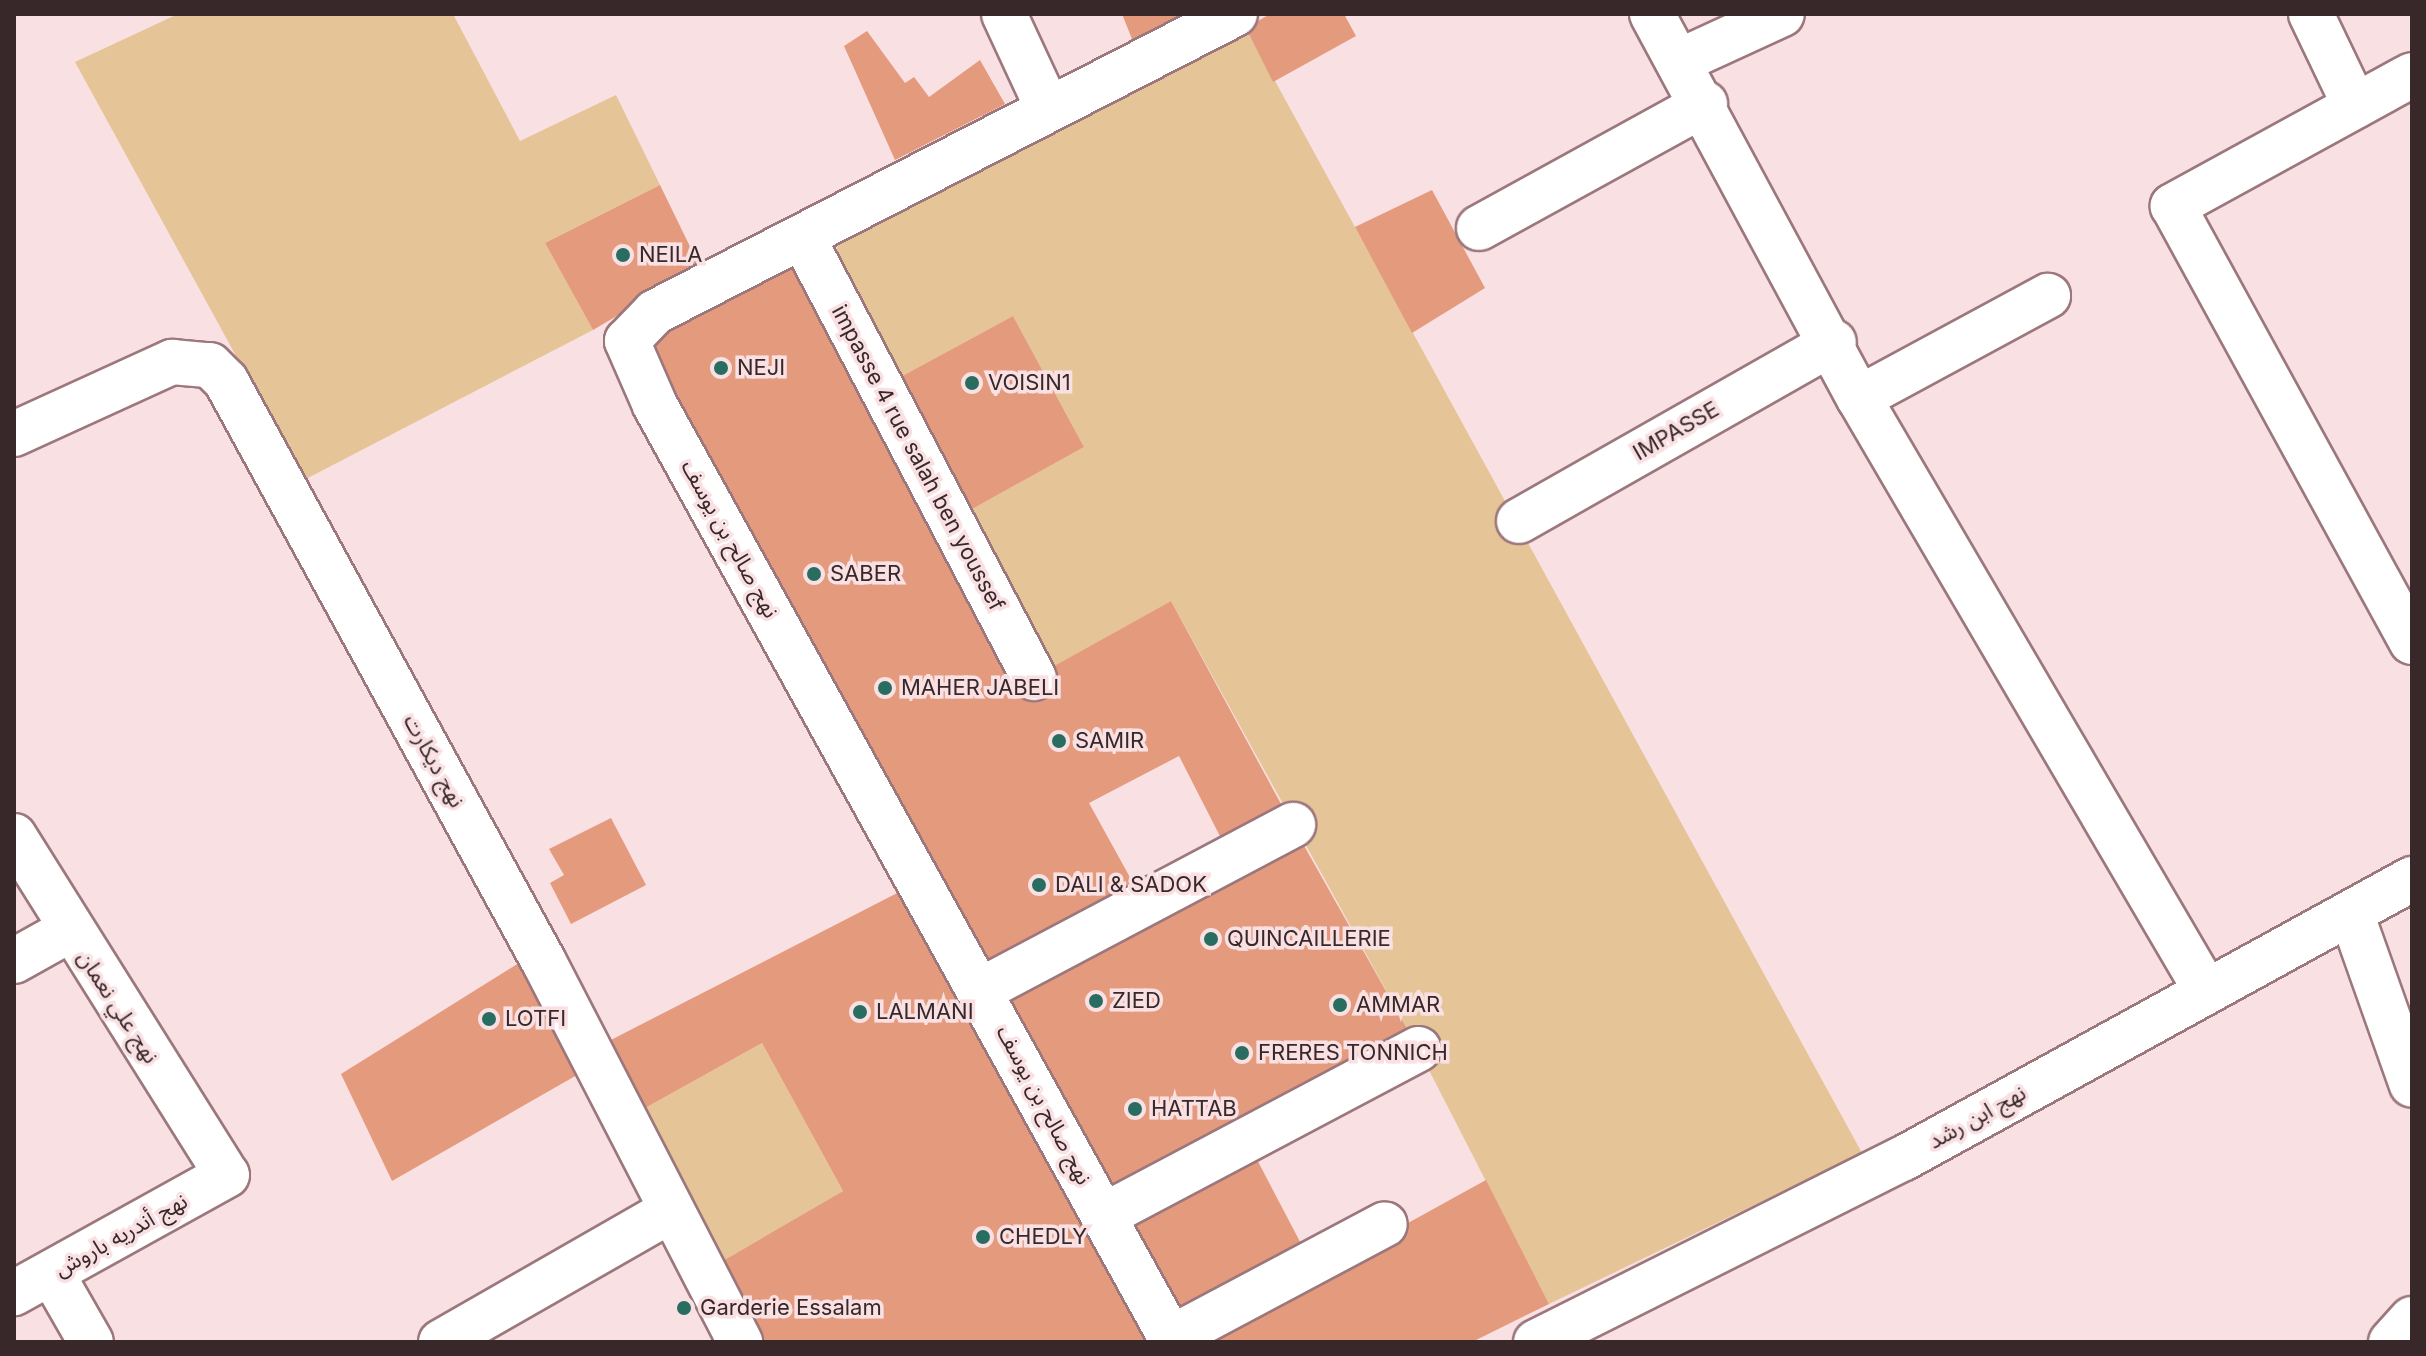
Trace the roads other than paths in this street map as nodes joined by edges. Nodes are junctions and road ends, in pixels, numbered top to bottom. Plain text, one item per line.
1 (1004, 14) edge
2 (1235, 14) edge
3 (1652, 14) edge
4 (1782, 14) edge
5 (2311, 14) edge
6 (1680, 61) junction
7 (2412, 75) edge
8 (1705, 104) junction
9 (2355, 106) junction
10 (1048, 109) junction
11 (1479, 228) dead end
12 (803, 238) junction
13 (2048, 296) dead end
14 (1834, 342) junction
15 (1859, 398) junction
16 (18, 425) edge
17 (1519, 521) dead end
18 (2412, 642) edge
19 (1034, 678) dead end
20 (1293, 825) dead end
21 (14, 836) edge
22 (2412, 879) edge
23 (2351, 913) junction
24 (68, 931) junction
25 (14, 961) edge
26 (983, 989) junction
27 (2205, 989) junction
28 (1419, 1049) dead end
29 (2412, 1085) edge
30 (227, 1175) joint
31 (670, 1211) junction
32 (1103, 1216) junction
33 (1385, 1224) dead end
34 (52, 1274) junction
35 (14, 1293) edge
36 (2412, 1319) edge
37 (449, 1340) edge
38 (1172, 1340) edge
39 (91, 1342) edge
40 (740, 1342) edge
41 (1536, 1342) edge
42 (2391, 1342) edge

1 - 10 street
2 - 10 street, نهج صالح بن يوسف
3 - 6 street
4 - 6 street
5 - 9 street
6 - 8 street
7 - 9 street
8 - 11 street
8 - 14 street
9 - 18 street
10 - 12 street, نهج صالح بن يوسف
12 - 19 street, impasse 4 rue salah ben youssef
12 - 26 street, نهج صالح بن يوسف
13 - 15 street
14 - 15 street
14 - 17 street, IMPASSE
15 - 27 street
16 - 31 street, نهج ديكارت
20 - 26 street
21 - 24 street, نهج علي نعمان
22 - 23 street, نهج ابن رشد
23 - 27 street, نهج ابن رشد
23 - 29 street
24 - 25 street
24 - 30 street, نهج علي نعمان
26 - 32 street, نهج صالح بن يوسف
27 - 41 street, نهج ابن رشد
28 - 32 street
30 - 34 street, نهج أندريه باروش
31 - 37 street
31 - 40 street, نهج ديكارت
32 - 38 street, نهج صالح بن يوسف
33 - 38 street
34 - 35 street, نهج أندريه باروش
34 - 39 street
36 - 42 street

